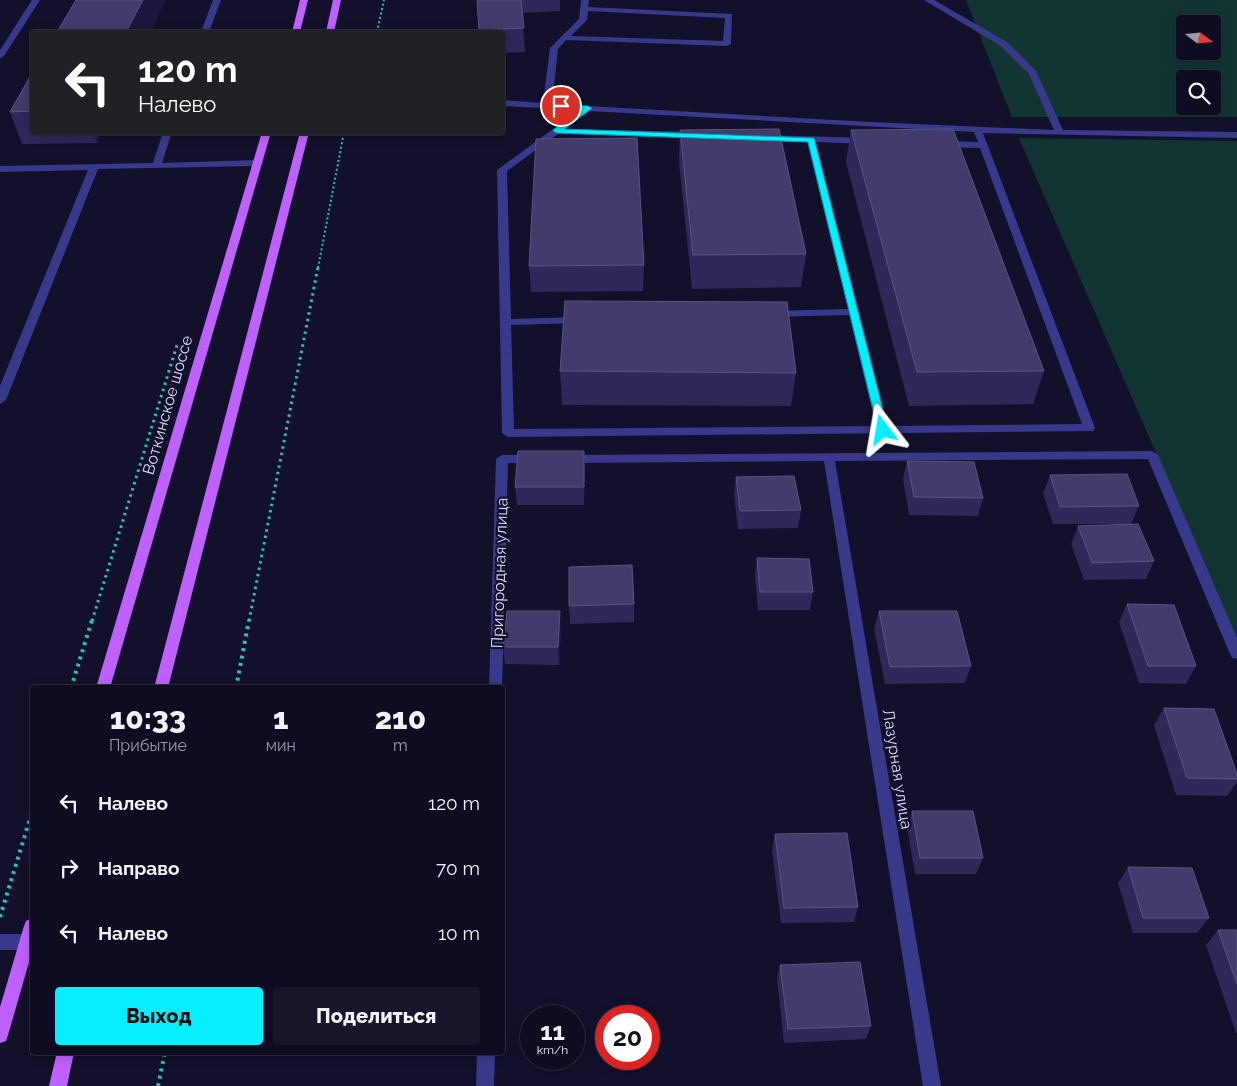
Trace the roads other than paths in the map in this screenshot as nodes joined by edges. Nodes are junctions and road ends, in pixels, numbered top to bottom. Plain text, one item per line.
1 (36, 0) edge
2 (217, 0) edge
3 (304, 0) edge
4 (337, 0) edge
5 (585, 0) edge
6 (928, 0) edge
7 (584, 9) junction
8 (206, 30) edge
9 (296, 30) edge
10 (330, 30) edge
11 (565, 38) junction
12 (0, 56) edge
13 (505, 103) edge
14 (547, 106) junction
15 (588, 108) junction
16 (978, 129) junction
17 (557, 131) junction
18 (1060, 133) junction
19 (167, 135) edge
20 (266, 135) edge
21 (304, 135) edge
22 (704, 136) edge
23 (1237, 136) edge
24 (752, 137) edge
25 (811, 139) junction
26 (878, 142) edge
27 (935, 144) edge
28 (983, 145) junction
29 (258, 163) junction
30 (156, 166) junction
31 (94, 167) junction
32 (0, 169) edge
33 (854, 312) junction
34 (764, 314) edge
35 (595, 319) edge
36 (505, 322) junction
37 (0, 400) edge
38 (883, 430) junction
39 (829, 458) junction
40 (1237, 654) edge
41 (104, 685) edge
42 (162, 685) edge
43 (496, 685) edge
44 (30, 934) edge
45 (0, 942) edge
46 (28, 942) junction
47 (0, 1035) edge
48 (65, 1055) edge
49 (486, 1055) edge
50 (58, 1086) edge
51 (485, 1086) edge
52 (932, 1086) edge

1 - 12 street
2 - 8 street
3 - 9 main road
4 - 10 main road
5 - 7 street
6 - 18 street
7 - 11 street
7 - 11 street
11 - 14 street
13 - 14 street
14 - 15 street
15 - 16 street
15 - 17 street
16 - 18 street
16 - 28 street
17 - 22 street
17 - 36 street
18 - 23 street
19 - 30 street
20 - 29 main road, Воткинское шоссе
21 - 42 main road
24 - 25 street
25 - 26 street
25 - 33 street
27 - 28 street
28 - 38 street
29 - 30 street
29 - 41 main road, Воткинское шоссе
30 - 31 street
31 - 32 street
31 - 37 street
33 - 34 street
33 - 38 street
35 - 36 street
36 - 38 street
39 - 40 street
39 - 43 street, Пригородная улица
39 - 52 street, Лазурная улица
44 - 46 main road
45 - 46 street
46 - 47 main road
48 - 50 main road
49 - 51 street

